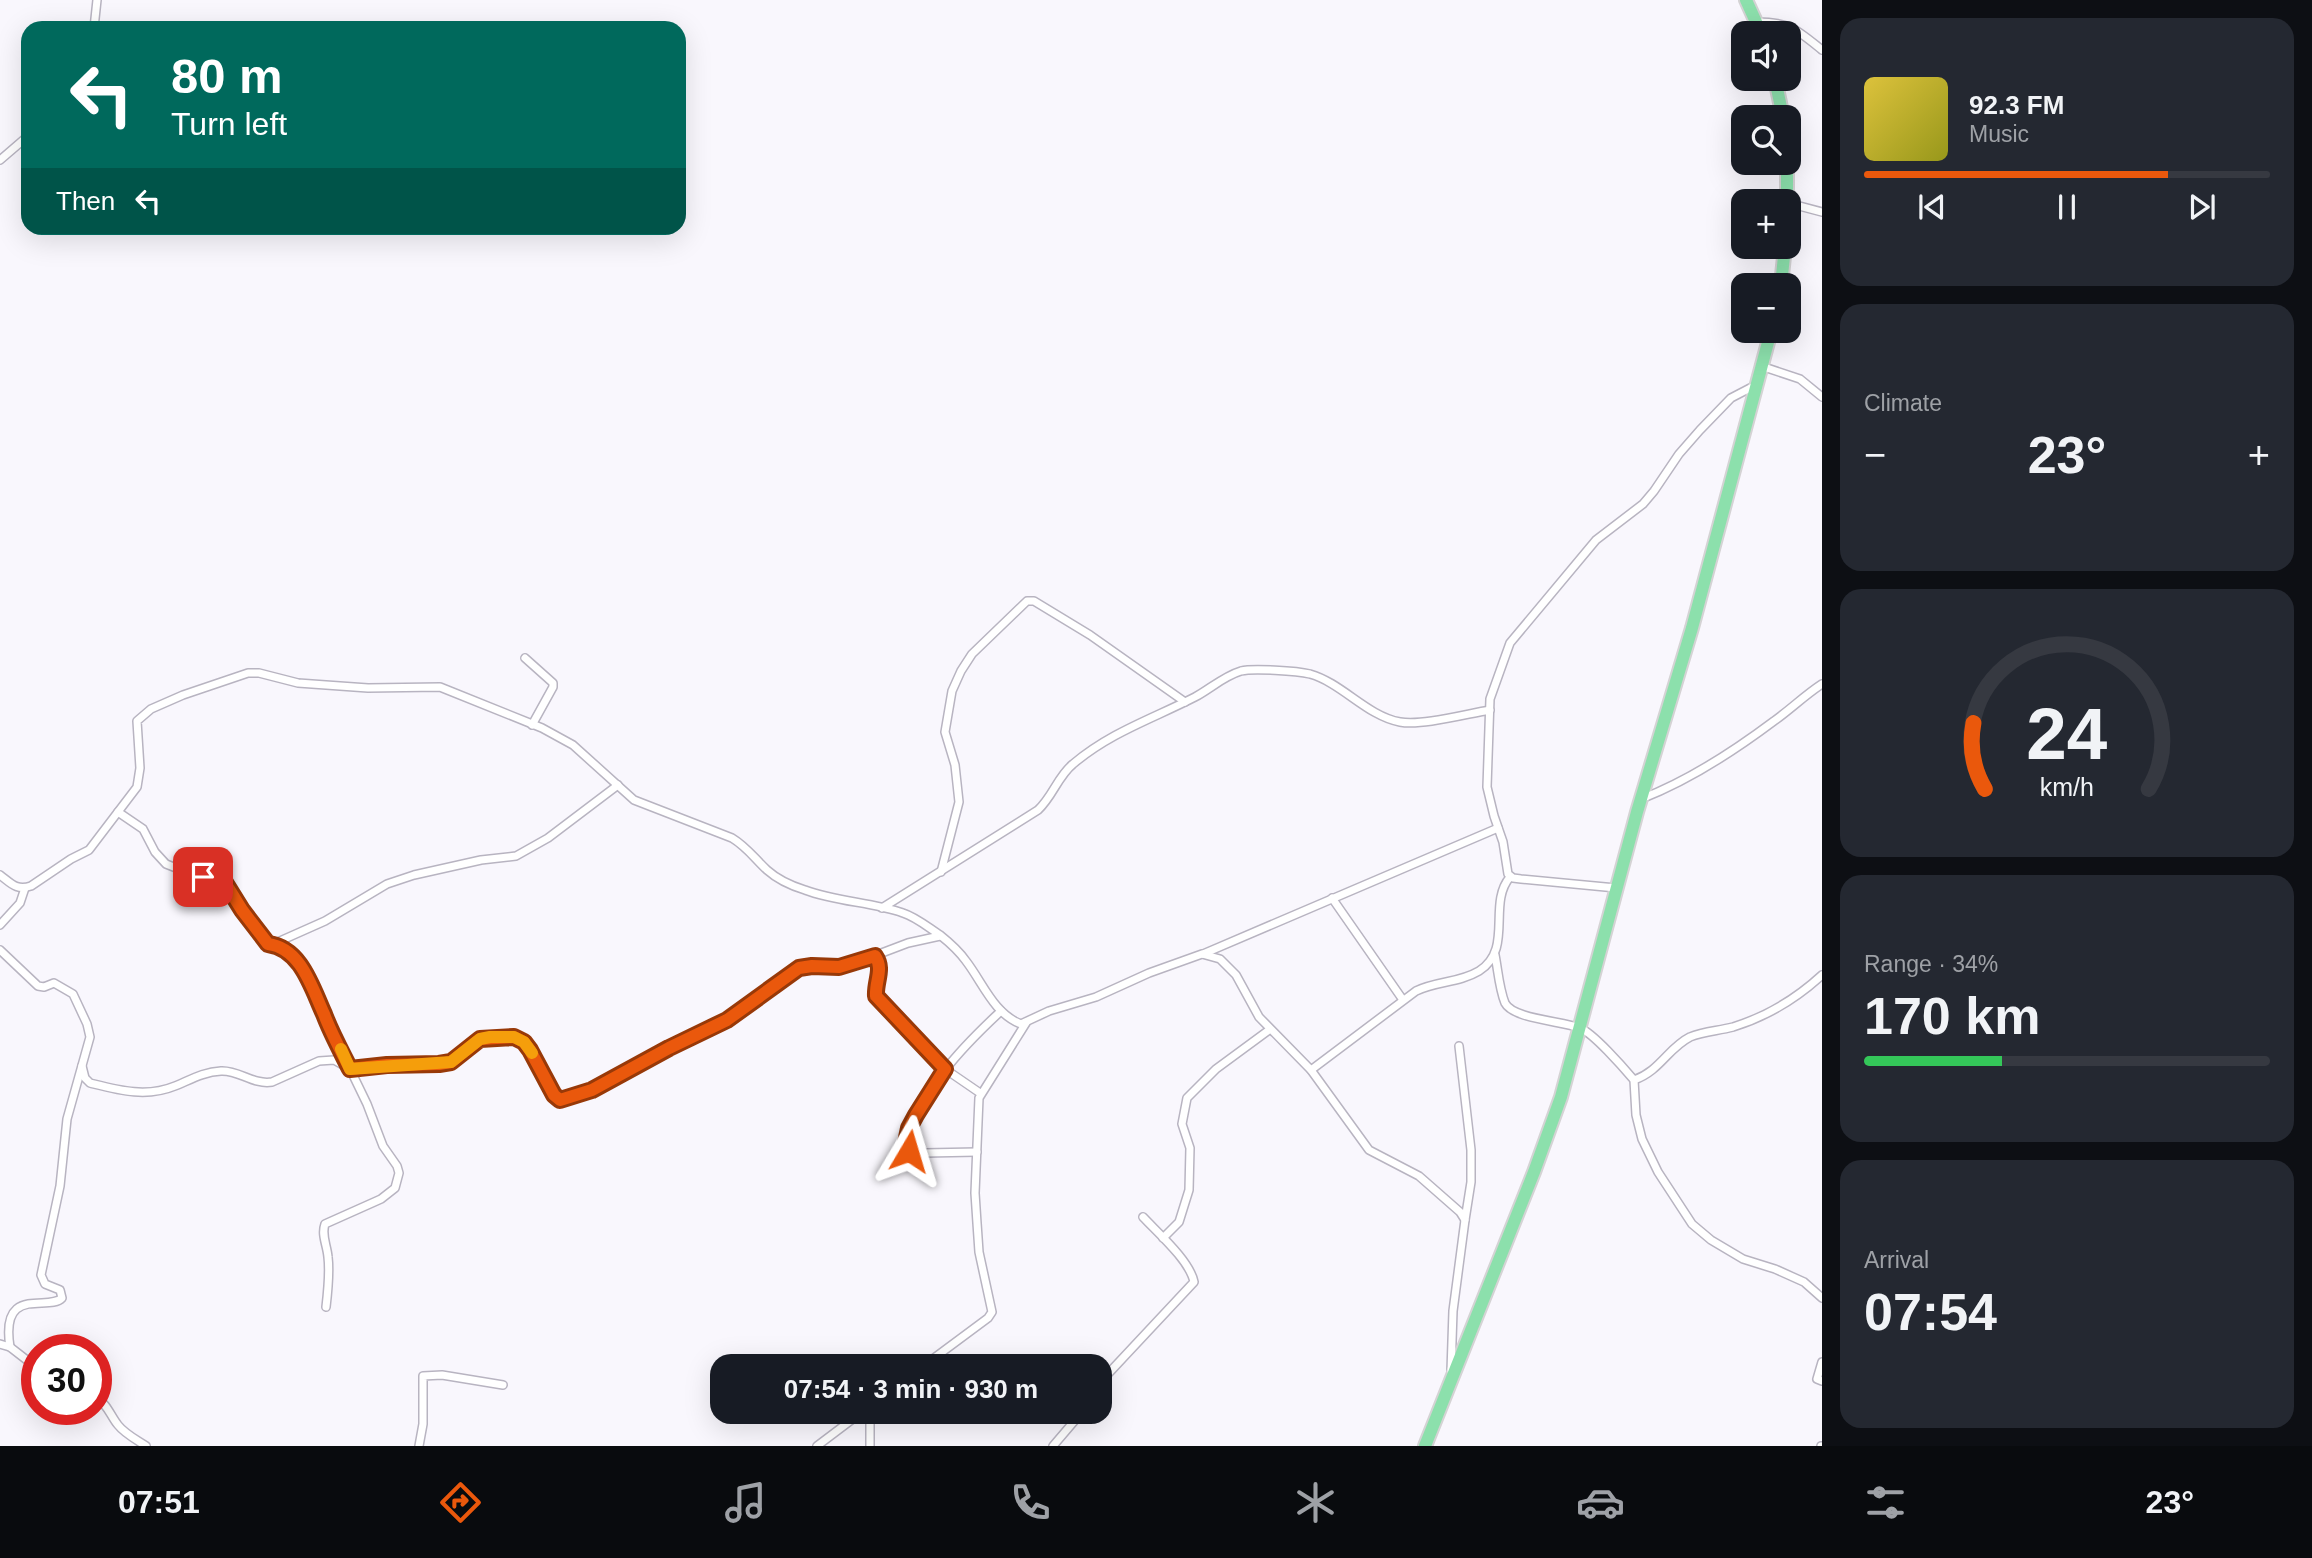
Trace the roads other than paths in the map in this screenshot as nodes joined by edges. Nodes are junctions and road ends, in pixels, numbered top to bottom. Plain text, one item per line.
1 (97, 0) edge
2 (1746, 0) edge
3 (95, 21) edge
4 (1755, 21) edge
5 (1801, 35) edge
6 (1822, 50) edge
7 (21, 142) edge
8 (0, 160) edge
9 (1801, 206) edge
10 (1822, 212) edge
11 (1768, 343) edge
12 (1761, 366) junction
13 (1756, 385) junction
14 (1822, 397) edge
15 (525, 658) dead end
16 (1822, 684) edge
17 (1185, 702) junction
18 (1490, 710) junction
19 (532, 724) junction
20 (618, 785) junction
21 (1641, 799) junction
22 (118, 812) junction
23 (1499, 828) junction
24 (941, 872) junction
25 (0, 875) edge
26 (1510, 877) junction
27 (25, 888) junction
28 (1616, 888) junction
29 (1332, 898) junction
30 (882, 908) junction
31 (0, 925) edge
32 (940, 936) junction
33 (275, 944) junction
34 (0, 950) edge
35 (1202, 954) junction
36 (1495, 955) junction
37 (875, 956) junction
38 (1822, 975) edge
39 (1402, 1000) junction
40 (1001, 1011) junction
41 (1026, 1023) junction
42 (1580, 1027) junction
43 (1269, 1030) junction
44 (1459, 1046) dead end
45 (82, 1066) junction
46 (350, 1069) junction
47 (945, 1069) junction
48 (1311, 1070) junction
49 (1634, 1080) junction
50 (90, 1083) junction
51 (75, 1091) junction
52 (980, 1093) junction
53 (977, 1152) junction
54 (1143, 1217) dead end
55 (1465, 1220) junction
56 (1163, 1238) junction
57 (1822, 1298) edge
58 (326, 1307) dead end
59 (0, 1344) edge
60 (9, 1347) junction
61 (940, 1354) edge
62 (21, 1356) edge
63 (1822, 1362) edge
64 (1112, 1369) edge
65 (1451, 1378) junction
66 (1822, 1381) edge
67 (503, 1385) dead end
68 (112, 1414) edge
69 (846, 1424) edge
70 (870, 1424) edge
71 (1072, 1424) edge
72 (146, 1446) edge
73 (419, 1446) edge
74 (817, 1446) edge
75 (870, 1446) edge
76 (1053, 1446) edge
77 (1425, 1446) edge

1 - 3 street
2 - 4 main road
5 - 6 street
7 - 8 street
9 - 10 street
11 - 12 main road
12 - 13 main road
12 - 14 street
13 - 18 street
13 - 21 main road
15 - 19 street
16 - 21 street
17 - 18 street
17 - 24 street
17 - 24 street
18 - 23 street
19 - 20 street
19 - 22 street
20 - 30 street
20 - 33 street
21 - 28 main road
22 - 27 street
22 - 33 street
23 - 26 street
23 - 29 street
24 - 30 street
25 - 27 street
26 - 28 street
26 - 36 street
27 - 31 street
28 - 42 main road
29 - 35 street
29 - 39 street
30 - 32 street
32 - 37 street
32 - 40 street
33 - 46 street
34 - 45 street
35 - 41 street
35 - 43 street
36 - 39 street
36 - 42 street
37 - 46 street
37 - 47 street
38 - 49 street
39 - 48 street
40 - 41 street
40 - 47 street
41 - 52 street
42 - 49 street
42 - 65 main road
43 - 48 street
43 - 56 street
44 - 55 street
45 - 50 street
45 - 51 street
46 - 50 street
46 - 58 street
47 - 52 street
47 - 53 street
48 - 55 street
49 - 57 street
50 - 51 street
51 - 60 street
52 - 53 street
53 - 61 street
54 - 56 street
55 - 65 street
56 - 64 street
59 - 60 street
60 - 62 street
63 - 66 street
65 - 77 main road
67 - 73 street
68 - 72 street
69 - 74 street
70 - 75 street
71 - 76 street

